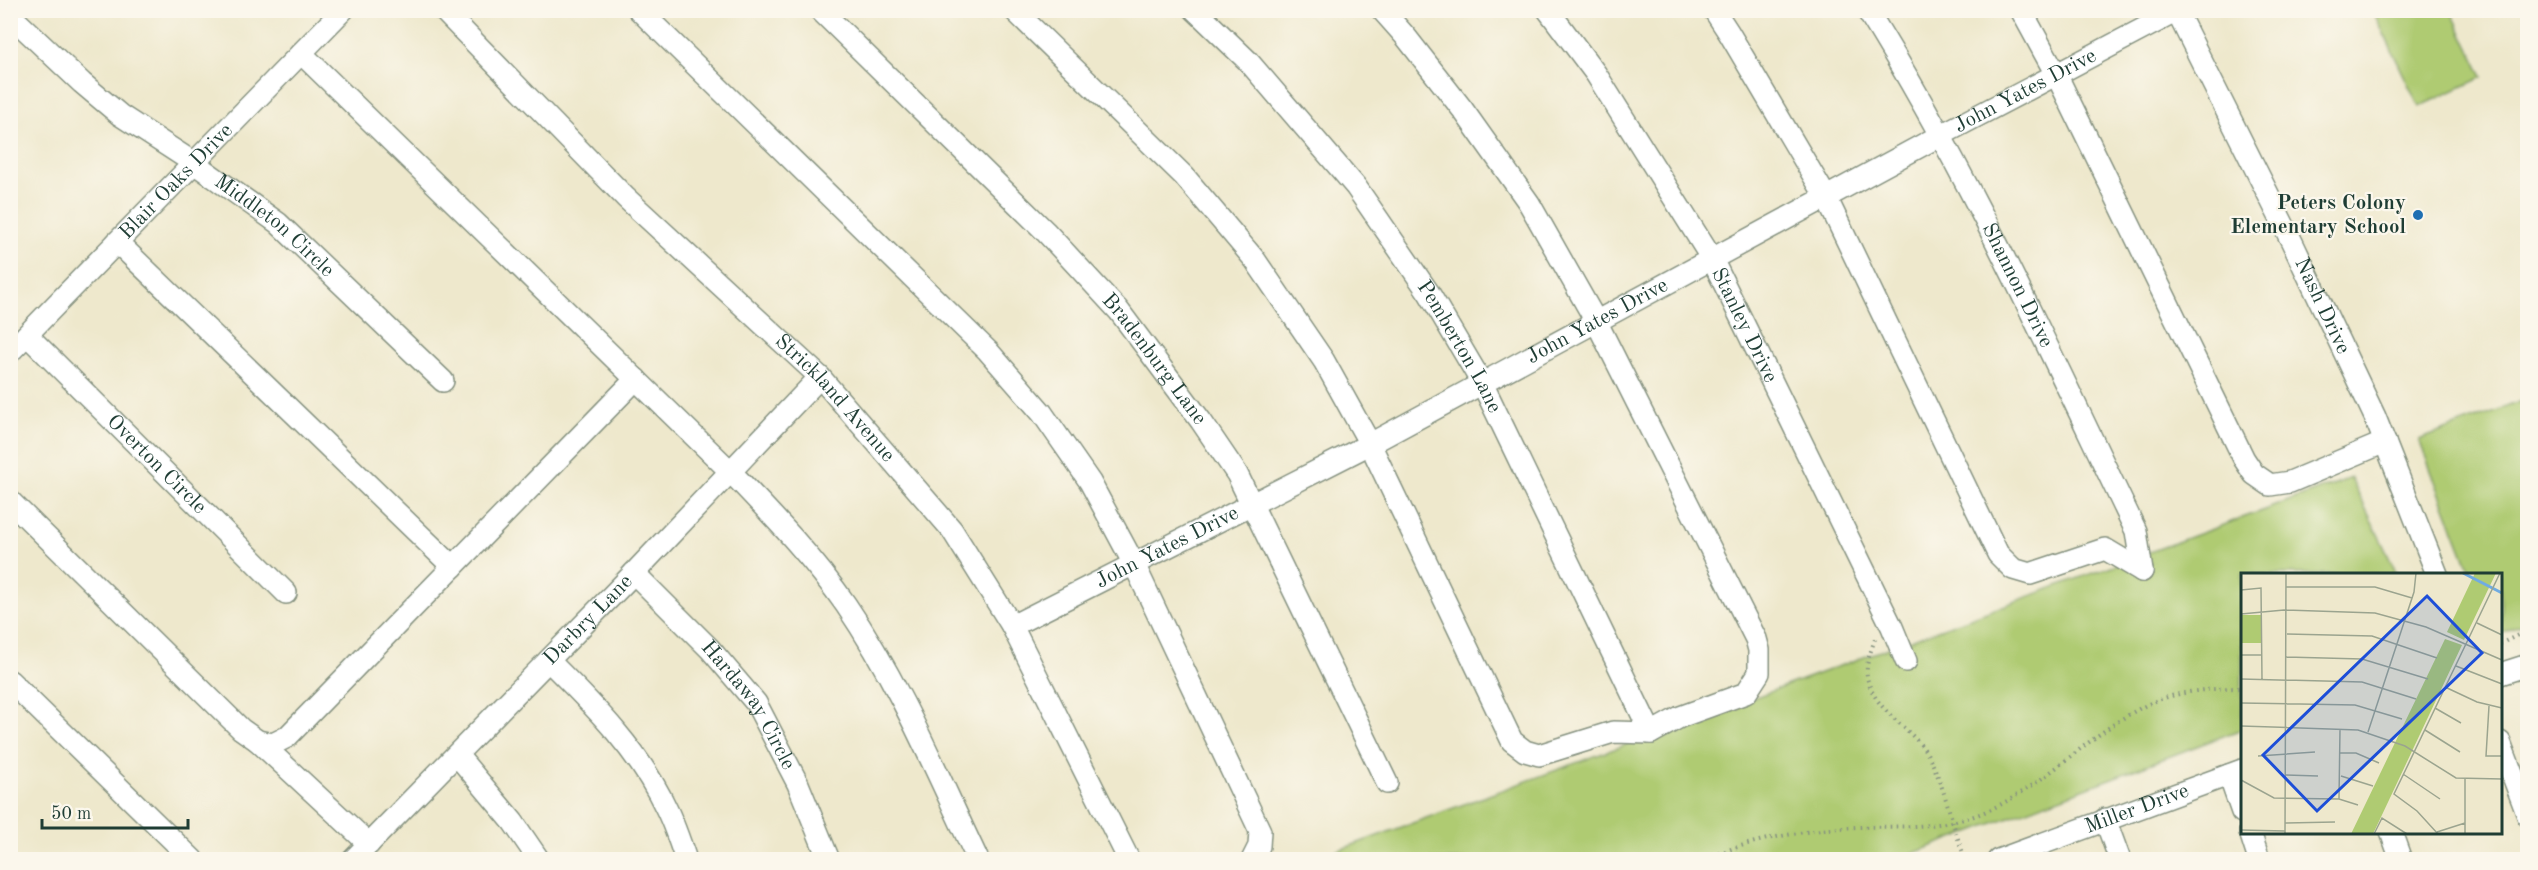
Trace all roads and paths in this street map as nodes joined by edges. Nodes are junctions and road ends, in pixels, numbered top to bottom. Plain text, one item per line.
1 (343, 10) edge
2 (442, 10) edge
3 (639, 10) edge
4 (820, 10) edge
5 (1014, 10) edge
6 (1195, 10) edge
7 (1382, 10) edge
8 (1548, 10) edge
9 (1714, 10) edge
10 (1867, 10) edge
11 (2021, 10) edge
12 (2177, 11) edge
13 (10, 15) edge
14 (301, 53) junction
15 (2057, 76) junction
16 (1941, 135) junction
17 (194, 163) junction
18 (1826, 197) junction
19 (117, 242) junction
20 (1712, 260) junction
21 (1597, 323) junction
22 (27, 335) junction
23 (10, 352) edge
24 (820, 376) junction
25 (636, 379) junction
26 (443, 381) dead end
27 (1482, 382) junction
28 (2385, 442) junction
29 (1370, 444) junction
30 (730, 471) junction
31 (10, 501) edge
32 (1250, 504) junction
33 (1134, 564) junction
34 (453, 567) junction
35 (634, 573) junction
36 (2437, 573) edge
37 (286, 593) dead end
38 (1012, 626) junction
39 (2528, 626) edge
40 (1892, 627) junction
41 (2502, 643) edge
42 (549, 660) junction
43 (1906, 661) dead end
44 (2528, 665) edge
45 (2502, 674) edge
46 (10, 681) edge
47 (2241, 688) edge
48 (1651, 733) junction
49 (258, 741) junction
50 (2502, 747) edge
51 (457, 755) junction
52 (2236, 773) edge
53 (1387, 783) dead end
54 (2241, 806) edge
55 (2528, 816) edge
56 (2105, 819) junction
57 (1953, 821) junction
58 (2251, 834) edge
59 (2392, 834) edge
60 (365, 853) edge
61 (193, 860) edge
62 (538, 860) edge
63 (686, 860) edge
64 (829, 860) edge
65 (978, 860) edge
66 (1129, 860) edge
67 (1252, 860) edge
68 (1702, 860) edge
69 (1966, 860) edge
70 (1998, 860) edge
71 (2120, 860) edge
72 (2259, 860) edge
73 (2401, 860) edge

1 - 14 street, Blair Oaks Drive
2 - 24 street, Strickland Avenue
3 - 33 street
4 - 32 street, Bradenburg Lane
5 - 29 street
6 - 27 street, Pemberton Lane
7 - 21 street
8 - 20 street, Stanley Drive
9 - 18 street
10 - 16 street, Shannon Drive
11 - 15 street
12 - 15 street, John Yates Drive
12 - 28 street, Nash Drive
13 - 17 street, Middleton Circle
14 - 17 street, Blair Oaks Drive
14 - 25 street
15 - 16 street, John Yates Drive
15 - 28 street
16 - 18 street, John Yates Drive
16 - 18 street, Shannon Drive
17 - 19 street, Blair Oaks Drive
17 - 26 street, Middleton Circle
18 - 20 street, John Yates Drive
19 - 22 street, Blair Oaks Drive
19 - 34 street
20 - 21 street, John Yates Drive
20 - 40 street, Stanley Drive
21 - 27 street, John Yates Drive
21 - 48 street
22 - 23 street, Blair Oaks Drive
22 - 37 street, Overton Circle
24 - 30 street, Darbry Lane
24 - 38 street, Strickland Avenue
25 - 30 street
25 - 34 street
27 - 29 street, John Yates Drive
27 - 48 street, Pemberton Lane
28 - 36 street, Nash Drive
29 - 32 street, John Yates Drive
29 - 48 street
30 - 35 street, Darbry Lane
30 - 65 street
31 - 49 street
32 - 33 street, John Yates Drive
32 - 53 street, Bradenburg Lane
33 - 38 street, John Yates Drive
33 - 67 street
34 - 49 street
35 - 42 street, Darbry Lane
35 - 64 street, Hardaway Circle
38 - 66 street, Strickland Avenue
39 - 41 path
40 - 43 street, Stanley Drive
40 - 57 path
42 - 51 street, Darbry Lane
42 - 63 street
44 - 45 street
46 - 61 street
47 - 57 path
49 - 60 street
50 - 55 street
51 - 60 street, Darbry Lane
51 - 62 street
52 - 54 street
52 - 56 street, Miller Drive
56 - 70 street, Miller Drive
56 - 71 street
57 - 68 path
57 - 69 path
58 - 72 street
59 - 73 street

